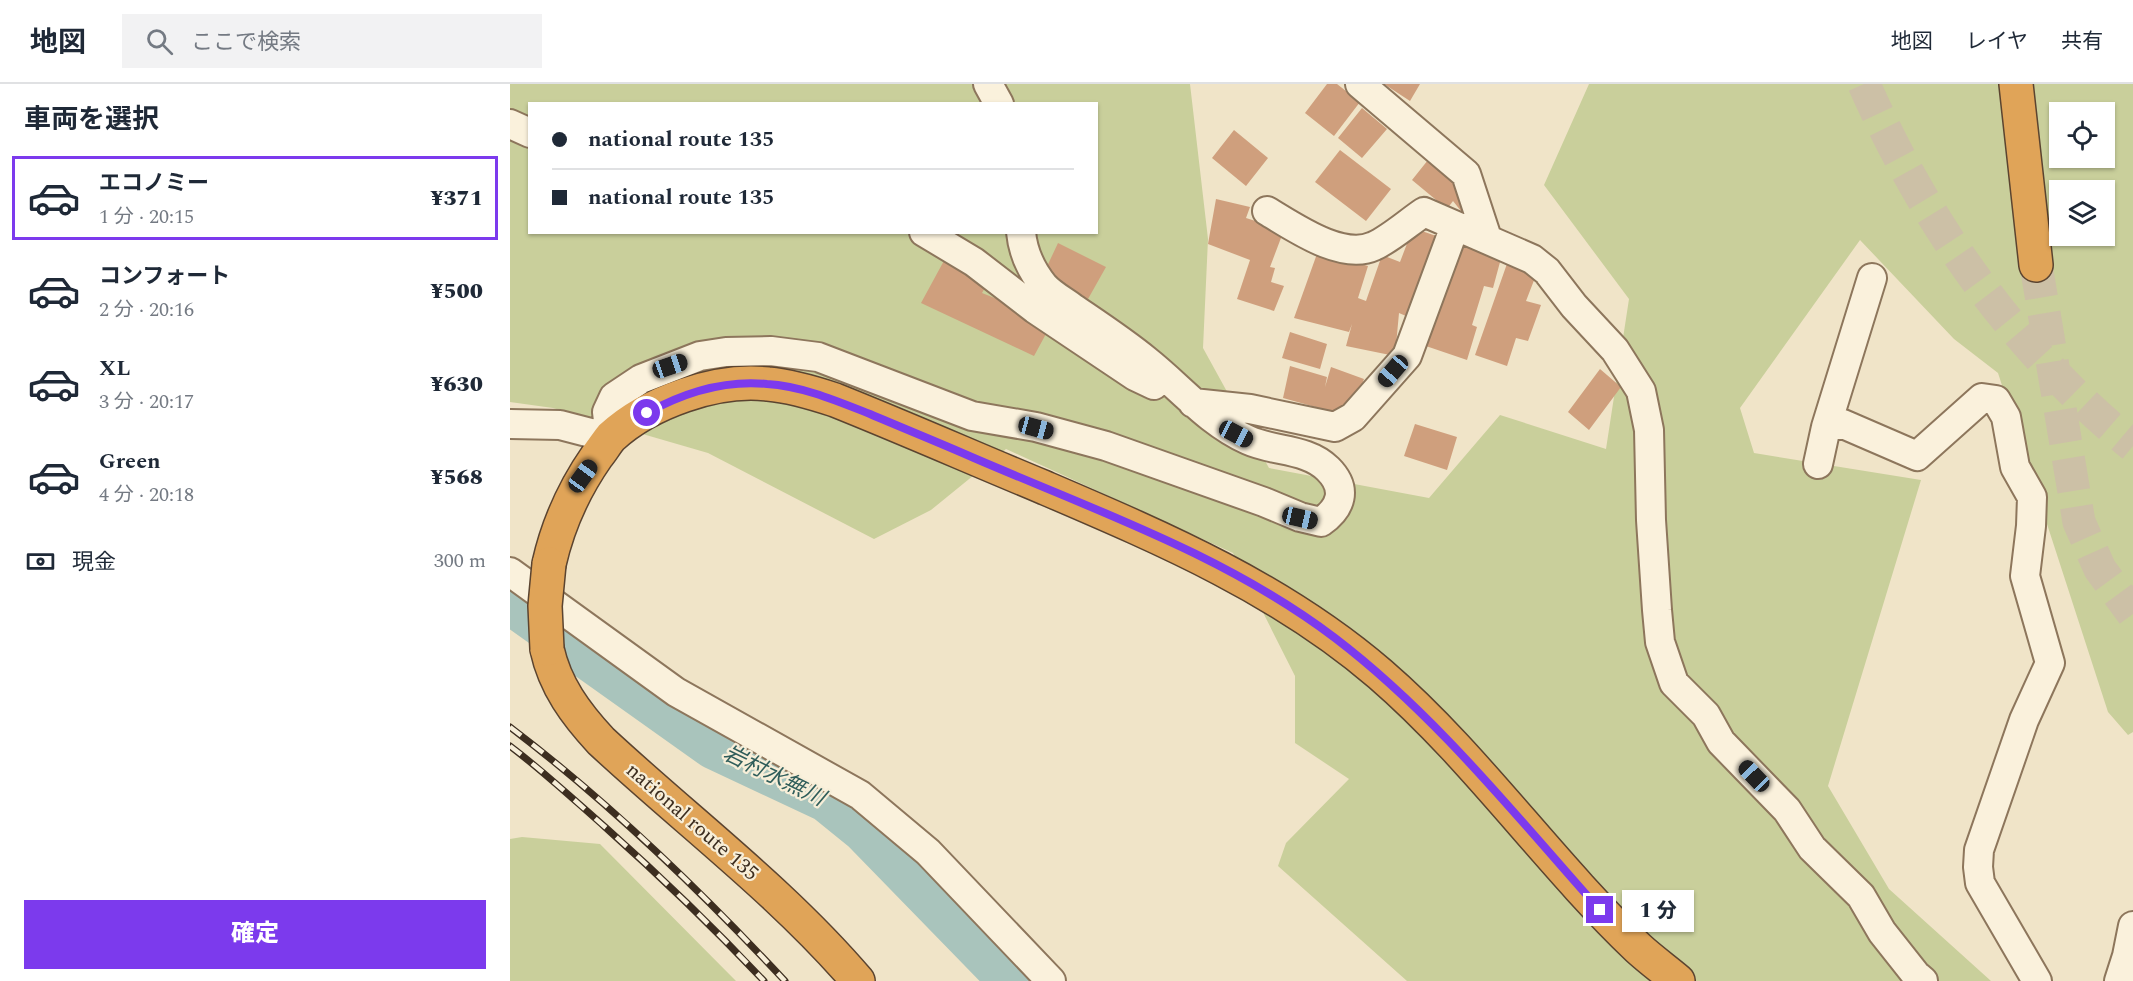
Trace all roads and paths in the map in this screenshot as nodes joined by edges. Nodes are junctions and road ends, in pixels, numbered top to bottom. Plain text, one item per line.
1 (988, 84) edge
2 (2016, 84) edge
3 (1362, 85) edge
4 (998, 102) edge
5 (510, 124) edge
6 (528, 132) edge
7 (1267, 211) dead end
8 (1455, 226) junction
9 (927, 234) edge
10 (1021, 234) edge
11 (1487, 238) junction
12 (2036, 266) tunnel mouth
13 (1872, 278) dead end
14 (1192, 403) junction
15 (510, 424) edge
16 (1826, 427) junction
17 (610, 438) junction
18 (1818, 464) dead end
19 (510, 572) edge
20 (2133, 926) edge
21 (858, 981) edge
22 (1051, 981) edge
23 (1678, 981) edge
24 (1923, 981) edge
25 (2037, 981) edge
26 (2119, 981) edge

1 - 4 street
2 - 12 highway
3 - 11 street
5 - 6 street
7 - 8 street
8 - 11 street
8 - 14 street
9 - 14 street
10 - 14 street
11 - 24 street
13 - 16 street
14 - 17 street
15 - 17 street
16 - 18 street
16 - 25 street
17 - 21 highway, national route 135, bridge
17 - 23 highway
19 - 22 street
20 - 26 street

